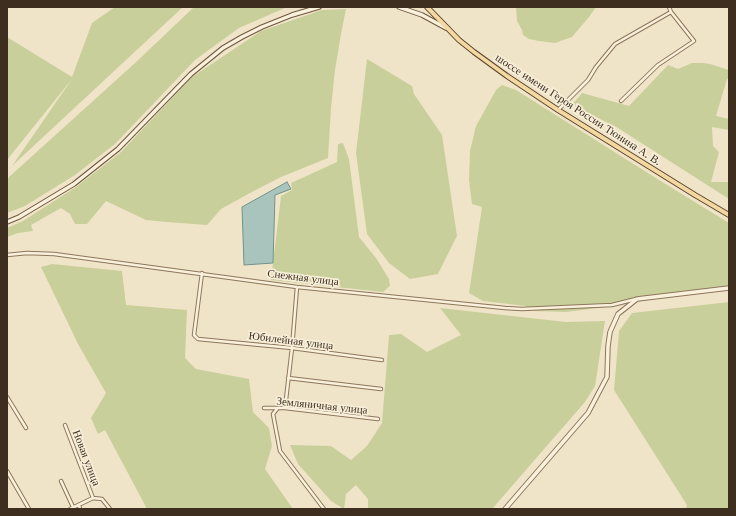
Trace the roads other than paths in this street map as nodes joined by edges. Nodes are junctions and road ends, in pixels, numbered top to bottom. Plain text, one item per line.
1 (319, 7) edge
2 (399, 7) edge
3 (427, 7) edge
4 (669, 7) edge
5 (671, 12) junction
6 (447, 28) junction
7 (621, 101) dead end
8 (558, 110) junction
9 (729, 215) edge
10 (7, 222) edge
11 (7, 255) edge
12 (202, 273) junction
13 (296, 287) junction
14 (729, 288) edge
15 (637, 298) junction
16 (292, 348) junction
17 (382, 360) dead end
18 (288, 378) junction
19 (381, 389) dead end
20 (7, 397) edge
21 (264, 408) dead end
22 (286, 408) junction
23 (277, 409) junction
24 (378, 420) dead end
25 (65, 425) dead end
26 (26, 428) dead end
27 (7, 471) edge
28 (61, 481) dead end
29 (93, 498) junction
30 (78, 505) junction
31 (72, 508) edge
32 (29, 509) edge
33 (80, 509) edge
34 (110, 509) edge
35 (324, 509) edge
36 (505, 509) edge

1 - 10 main road
2 - 6 main road
3 - 6 main road, шоссе имени Героя России Тюнина А. В.
4 - 5 street
5 - 7 street
5 - 8 street
6 - 8 main road, шоссе имени Героя России Тюнина А. В.
8 - 9 main road, шоссе имени Героя России Тюнина А. В.
11 - 12 street, Снежная улица
12 - 13 street, Снежная улица
12 - 16 street, Юбилейная улица
13 - 15 street, Снежная улица
13 - 16 street
14 - 15 main road
15 - 36 main road
16 - 17 street, Юбилейная улица
16 - 18 street
18 - 19 street
18 - 22 street
20 - 26 street
21 - 23 street, Земляничная улица
22 - 23 street, Земляничная улица
22 - 24 street, Земляничная улица
23 - 35 street
25 - 29 street, Новая улица
27 - 32 street
28 - 31 street
29 - 30 street
29 - 34 street, Новая улица
30 - 31 street
30 - 33 street

